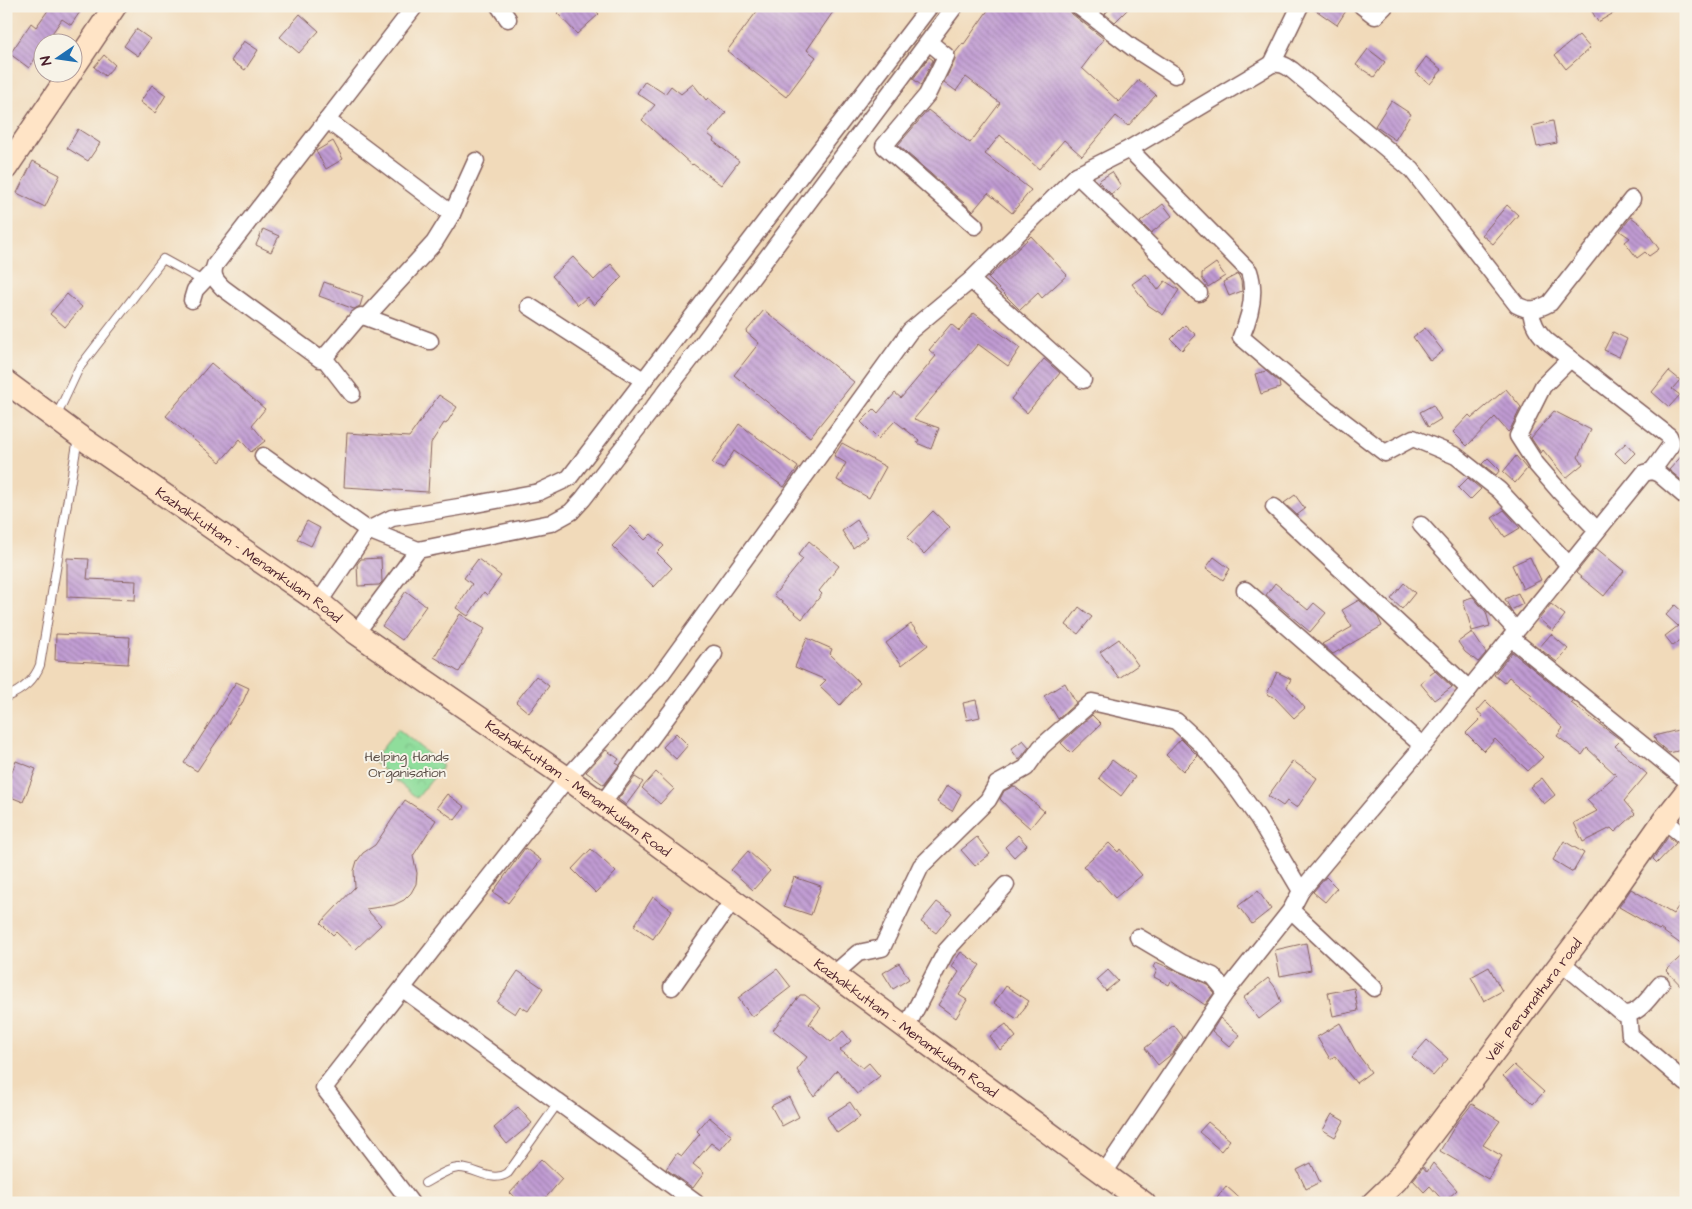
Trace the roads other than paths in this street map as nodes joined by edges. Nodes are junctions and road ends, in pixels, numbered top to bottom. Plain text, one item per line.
1 (115, 6) edge
2 (415, 6) edge
3 (930, 6) edge
4 (955, 6) edge
5 (1078, 6) edge
6 (1300, 6) edge
7 (1362, 6) edge
8 (1385, 6) edge
9 (929, 42) junction
10 (897, 49) junction
11 (82, 56) edge
12 (913, 62) junction
13 (1272, 64) junction
14 (1175, 75) dead end
15 (65, 82) edge
16 (327, 120) junction
17 (1129, 149) junction
18 (476, 161) dead end
19 (6, 168) edge
20 (1077, 176) junction
21 (1632, 199) dead end
22 (452, 214) junction
23 (975, 226) dead end
24 (208, 276) junction
25 (971, 280) junction
26 (1199, 293) dead end
27 (192, 300) dead end
28 (530, 306) dead end
29 (1531, 310) junction
30 (366, 317) junction
31 (676, 336) junction
32 (430, 341) dead end
33 (697, 350) junction
34 (324, 358) junction
35 (1570, 359) junction
36 (643, 380) junction
37 (1083, 380) dead end
38 (6, 382) edge
39 (352, 394) dead end
40 (55, 419) junction
41 (79, 436) junction
42 (263, 456) dead end
43 (1652, 471) junction
44 (1686, 497) edge
45 (1274, 507) dead end
46 (1421, 525) dead end
47 (368, 530) junction
48 (1597, 530) junction
49 (418, 550) junction
50 (1569, 565) junction
51 (1245, 590) dead end
52 (319, 602) junction
53 (356, 633) junction
54 (1513, 634) junction
55 (714, 654) dead end
56 (1470, 688) junction
57 (6, 697) edge
58 (1423, 746) junction
59 (567, 778) junction
60 (1686, 780) edge
61 (1686, 792) edge
62 (602, 804) junction
63 (1664, 820) junction
64 (1686, 838) edge
65 (1006, 885) dead end
66 (1301, 891) junction
67 (733, 900) junction
68 (1292, 910) junction
69 (1138, 937) dead end
70 (1561, 962) junction
71 (834, 974) junction
72 (1661, 984) dead end
73 (672, 987) dead end
74 (1374, 988) dead end
75 (403, 989) junction
76 (1226, 992) junction
77 (1628, 1015) junction
78 (906, 1028) junction
79 (1686, 1083) edge
80 (558, 1103) junction
81 (1104, 1173) junction
82 (425, 1183) dead end
83 (411, 1203) edge
84 (696, 1203) edge
85 (1144, 1203) edge
86 (1373, 1203) edge

1 - 11 main road
2 - 16 street
3 - 10 street
4 - 9 street
5 - 14 street
6 - 13 street
7 - 8 street
9 - 12 street
9 - 23 street
10 - 12 street
10 - 31 street
12 - 33 street
13 - 17 street
13 - 29 street
15 - 19 main road
16 - 22 street
16 - 24 street
17 - 20 street
17 - 50 street
18 - 22 street
20 - 25 street
20 - 26 street
21 - 29 street
22 - 30 street
24 - 27 street
24 - 34 street
24 - 40 lane
25 - 37 street
25 - 59 street
28 - 36 street
29 - 35 street
30 - 32 street
30 - 34 street
31 - 33 street
31 - 36 street
33 - 49 street
34 - 39 street
35 - 43 street
35 - 48 street
36 - 47 street
38 - 40 main road, Kazhakkuttam - Menamkulam Road
40 - 41 main road, Kazhakkuttam - Menamkulam Road
41 - 52 main road, Kazhakkuttam - Menamkulam Road
41 - 57 lane
42 - 47 street
43 - 44 street
43 - 48 street
45 - 56 street
46 - 54 street
47 - 49 street
47 - 52 street
48 - 50 street
49 - 53 street
50 - 54 street
51 - 58 street
52 - 53 main road, Kazhakkuttam - Menamkulam Road
53 - 59 main road, Kazhakkuttam - Menamkulam Road
54 - 56 street
54 - 60 street
55 - 62 street
56 - 58 street
58 - 66 street
59 - 62 main road, Kazhakkuttam - Menamkulam Road
59 - 75 street
61 - 63 main road, Veli- Perumathura road
62 - 67 main road, Kazhakkuttam - Menamkulam Road
63 - 64 street
63 - 70 main road, Veli- Perumathura road
65 - 78 street
66 - 68 street
66 - 71 street
67 - 71 main road, Kazhakkuttam - Menamkulam Road
67 - 73 street
68 - 74 street
68 - 76 street
69 - 76 street
70 - 77 street
70 - 86 main road, Veli- Perumathura road
71 - 78 main road, Kazhakkuttam - Menamkulam Road
72 - 77 street
75 - 80 street
75 - 83 street
76 - 81 street
77 - 79 street
78 - 81 main road, Kazhakkuttam - Menamkulam Road
80 - 82 lane
80 - 84 street
81 - 85 main road, Kazhakkuttam - Menamkulam Road

